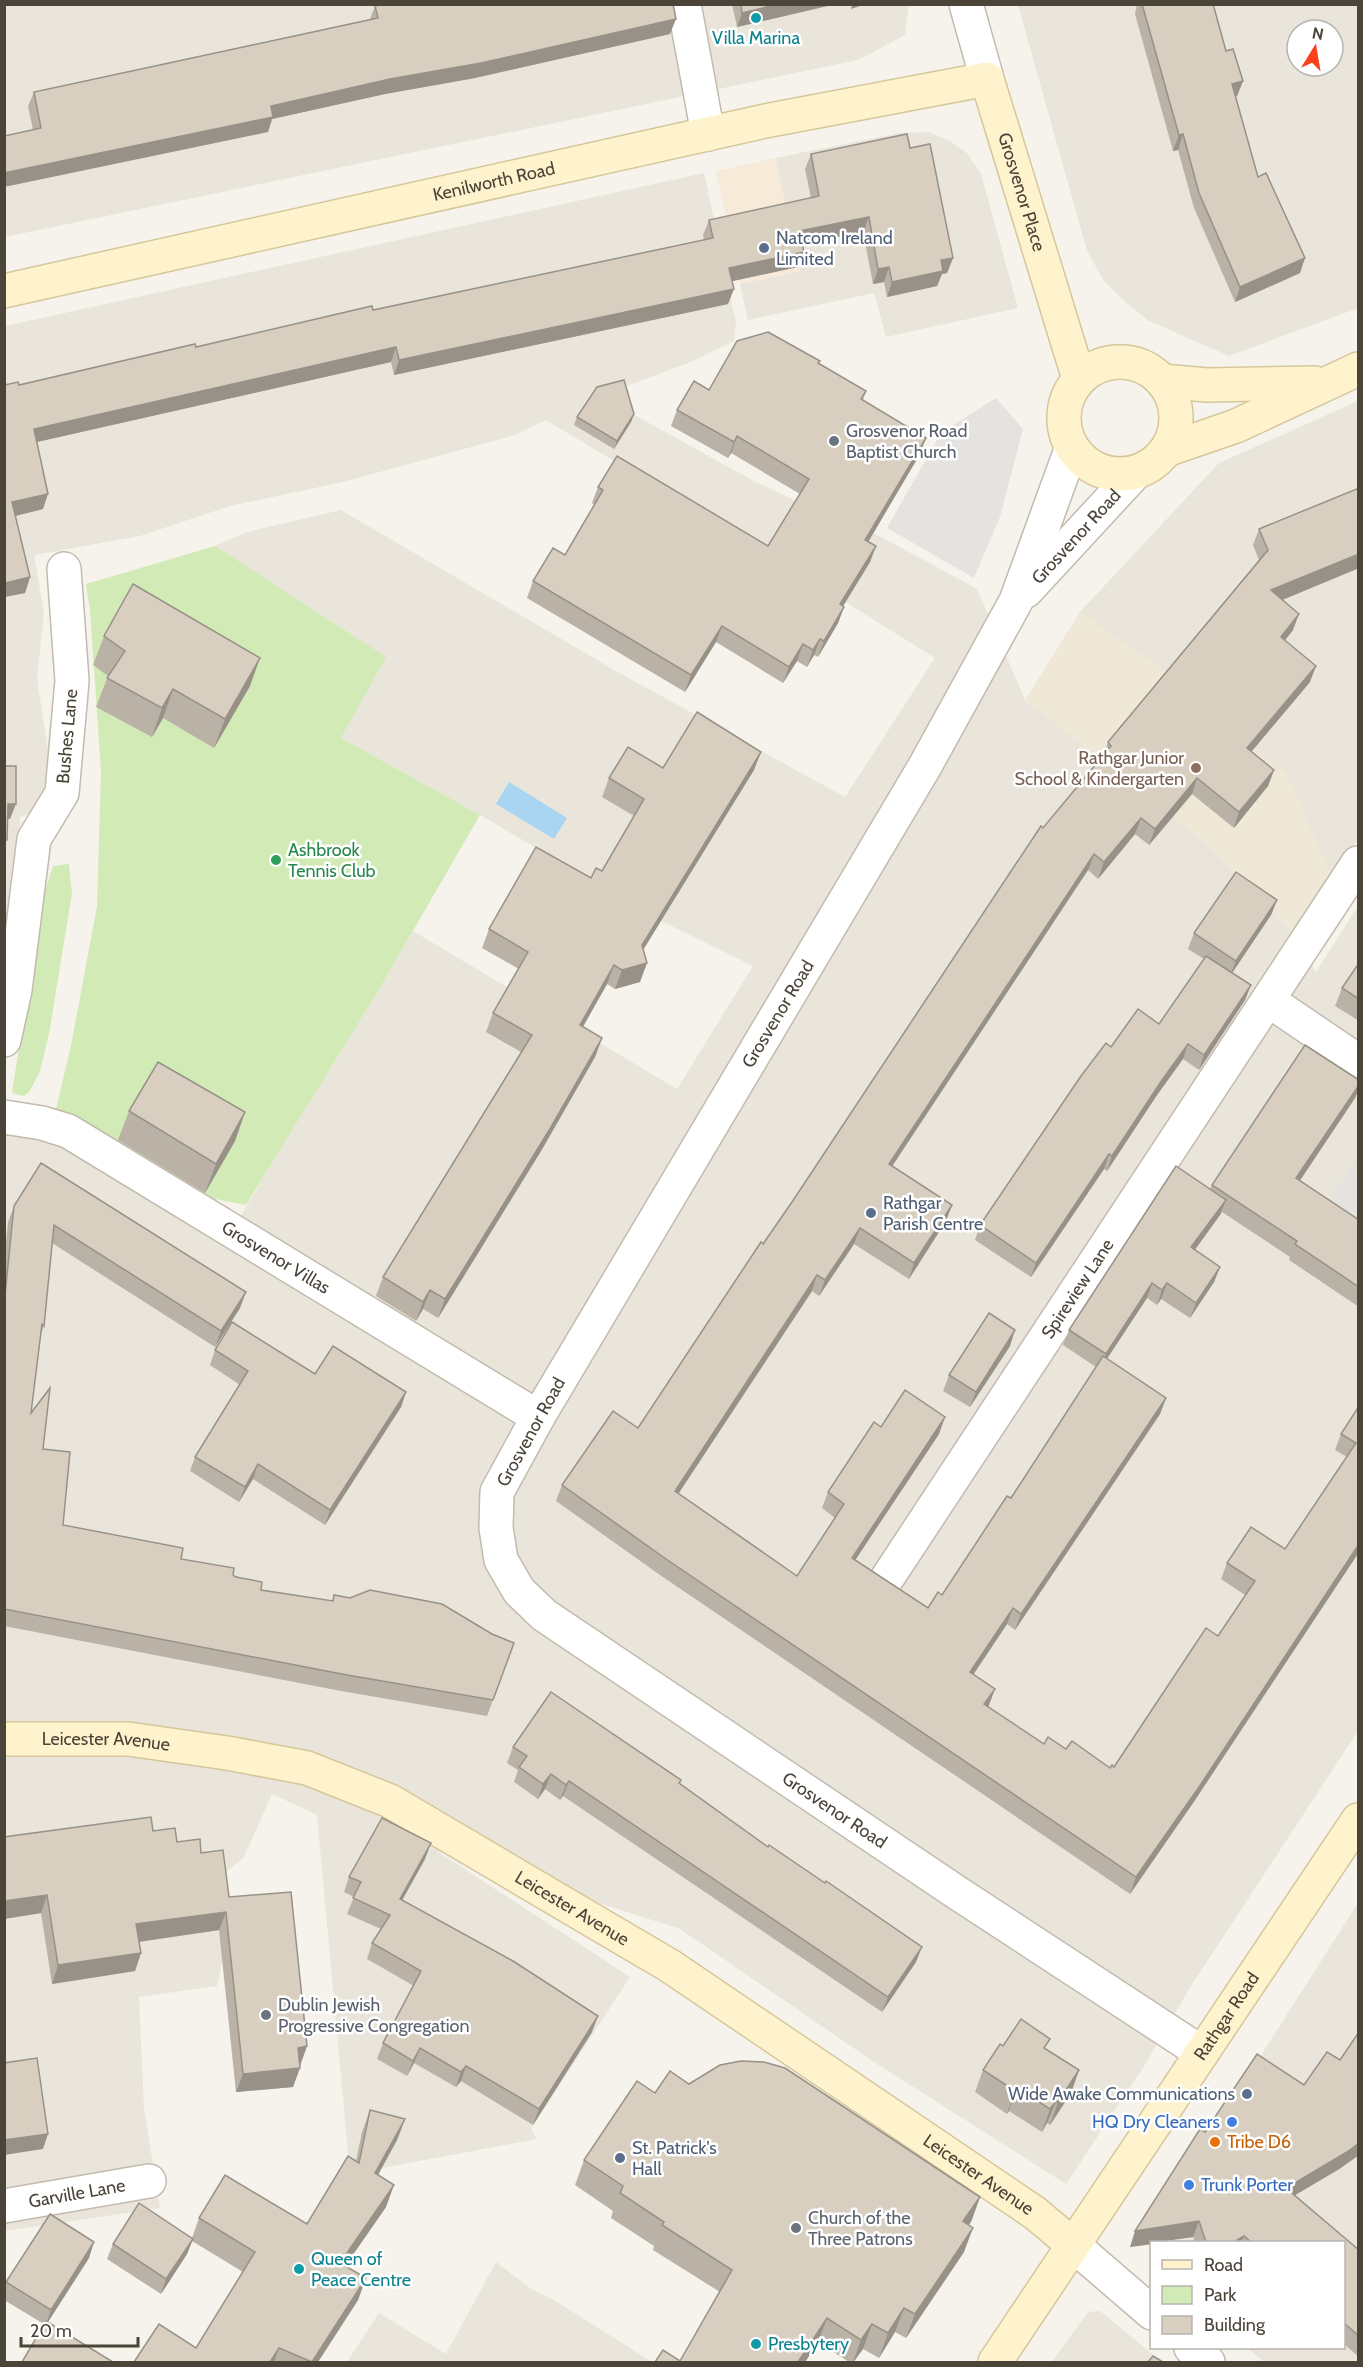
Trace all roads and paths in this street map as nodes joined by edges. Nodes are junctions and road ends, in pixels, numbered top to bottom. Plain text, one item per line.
1 (684, 4) edge
2 (966, 4) edge
3 (987, 79) junction
4 (708, 134) junction
5 (4, 291) edge
6 (1359, 369) edge
7 (1079, 379) junction
8 (1162, 381) junction
9 (1326, 383) junction
10 (1072, 447) junction
11 (1166, 450) junction
12 (1136, 472) junction
13 (64, 569) dead end
14 (1016, 601) junction
15 (1359, 863) edge
16 (1268, 1000) junction
17 (4, 1040) edge
18 (1359, 1061) edge
19 (4, 1117) edge
20 (538, 1417) junction
21 (888, 1577) dead end
22 (4, 1739) edge
23 (1359, 1820) edge
24 (1202, 2053) junction
25 (149, 2181) dead end
26 (4, 2206) edge
27 (1073, 2245) junction
28 (1150, 2311) edge
29 (1192, 2349) edge
30 (994, 2362) edge
31 (1208, 2362) edge

1 - 4 street
2 - 3 street, Grosvenor Place
3 - 4 street, Kenilworth Road
3 - 7 street, Grosvenor Place
4 - 5 street, Kenilworth Road
6 - 9 street
7 - 8 street
7 - 10 street
8 - 9 street
8 - 11 street
9 - 11 street
10 - 12 street
10 - 14 street, Grosvenor Road
11 - 12 street
12 - 14 street, Grosvenor Road
13 - 17 street, Bushes Lane
14 - 20 street, Grosvenor Road
15 - 16 street, Spireview Lane
16 - 18 street
16 - 21 street, Spireview Lane
19 - 20 street, Grosvenor Villas
20 - 24 street, Grosvenor Road
22 - 27 street, Leicester Avenue
23 - 24 street, Rathgar Road
24 - 27 street, Rathgar Road
25 - 26 street, Garville Lane
27 - 28 street
27 - 30 street, Rathgar Road
29 - 31 street

